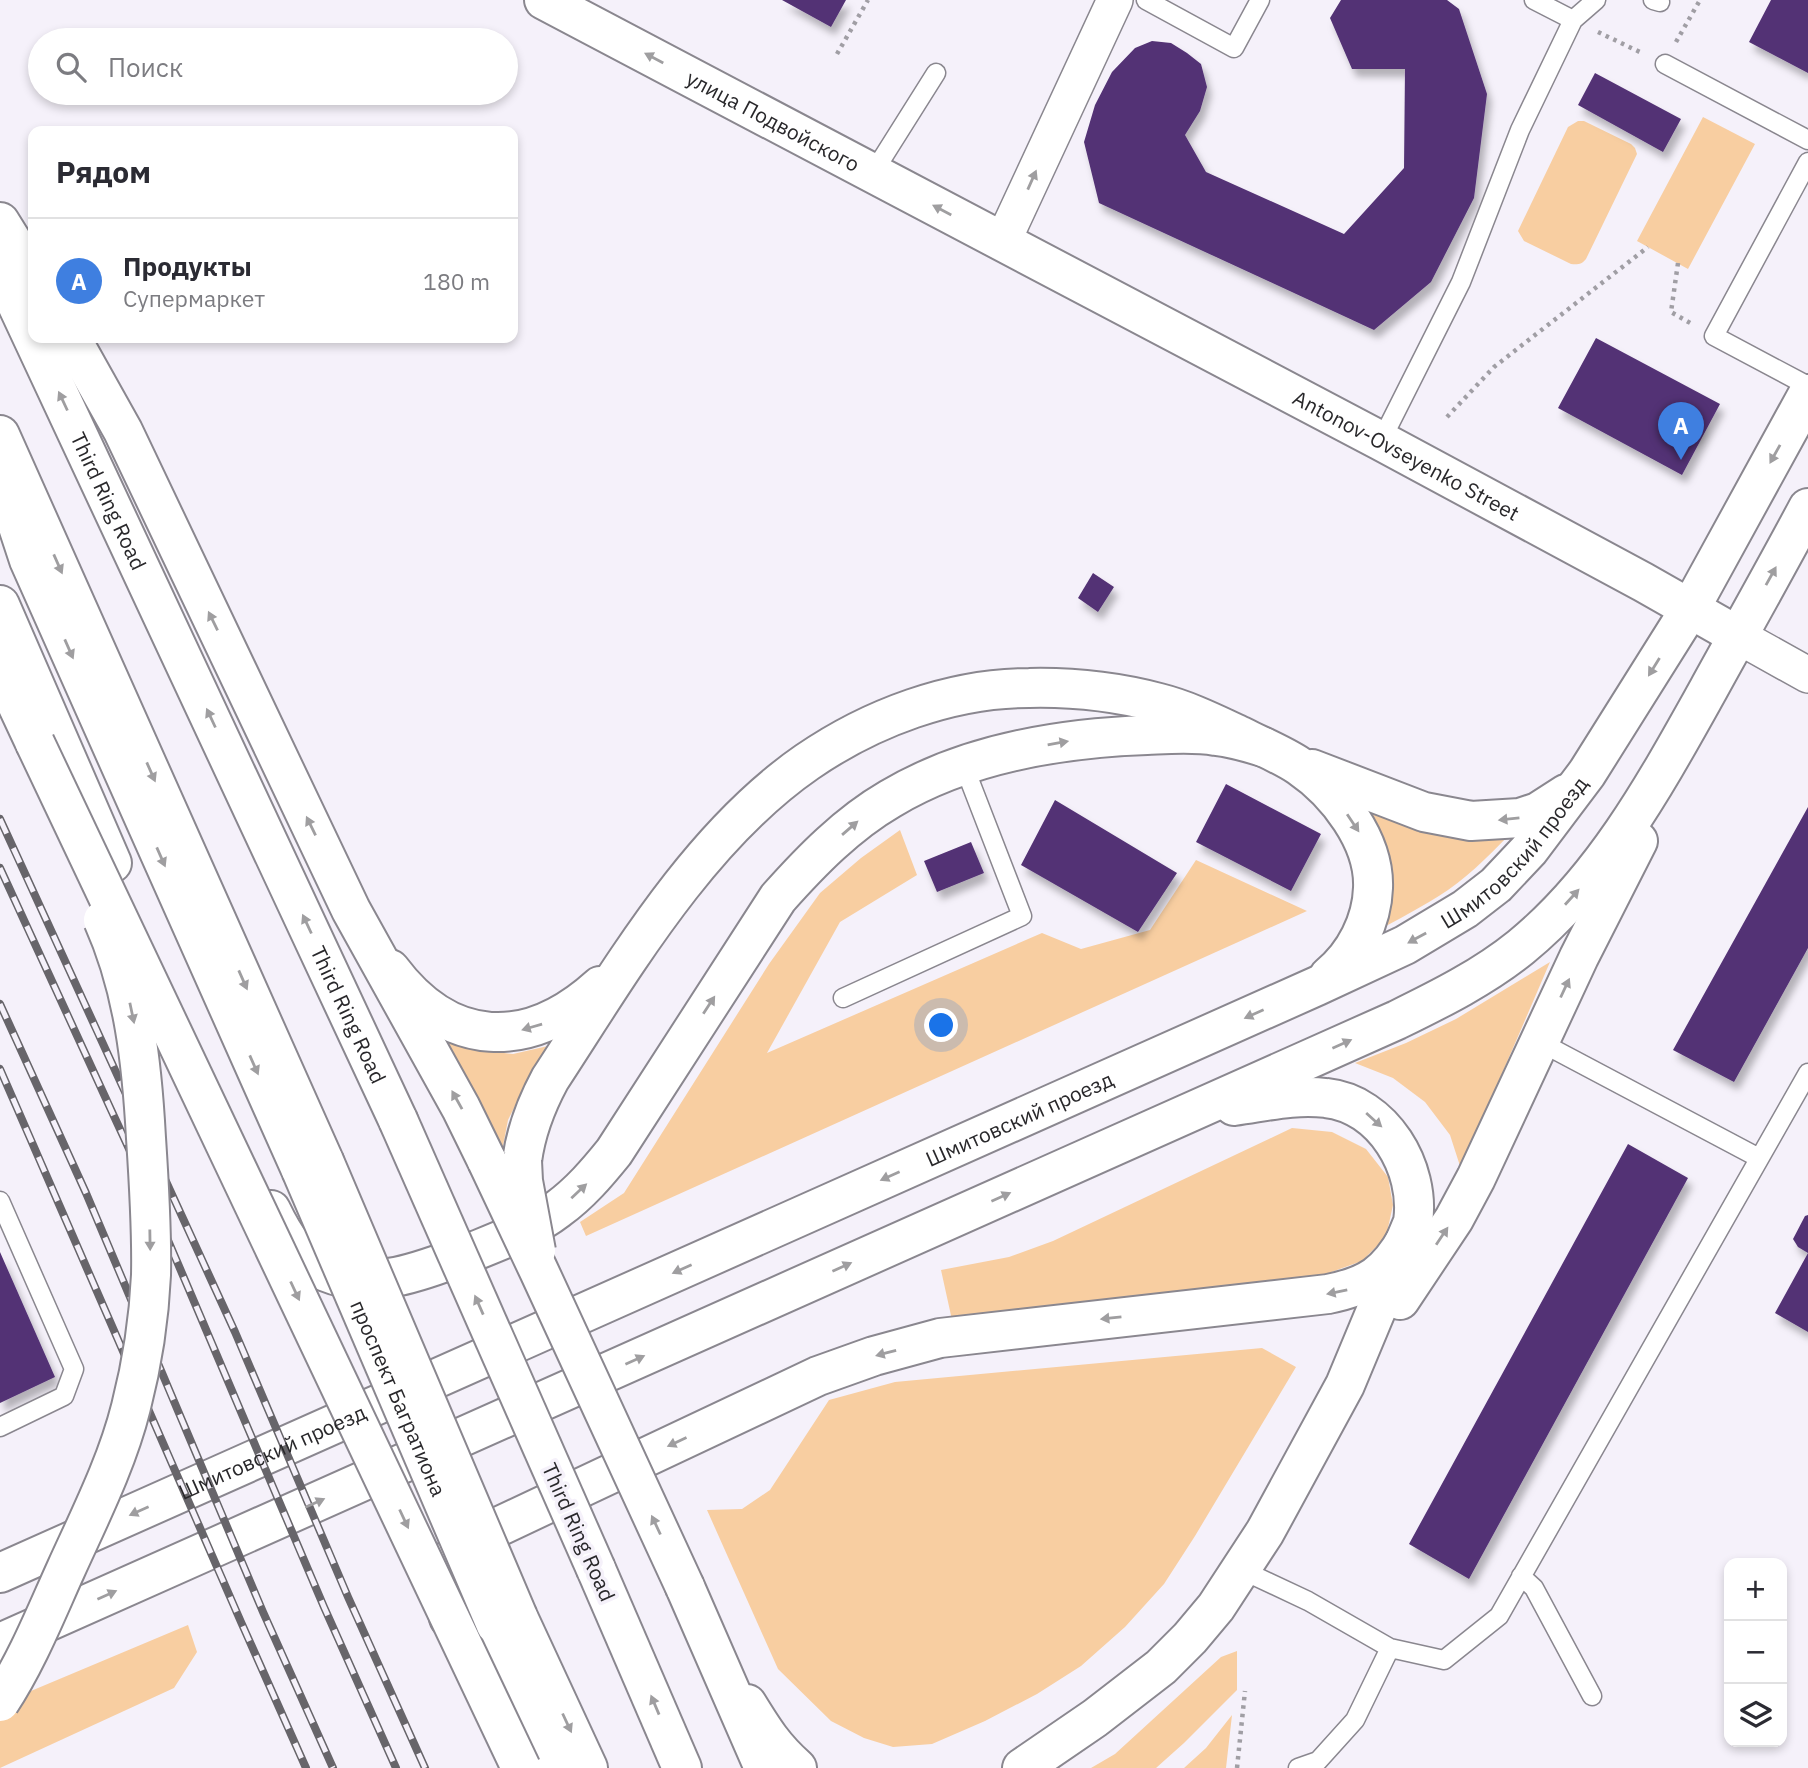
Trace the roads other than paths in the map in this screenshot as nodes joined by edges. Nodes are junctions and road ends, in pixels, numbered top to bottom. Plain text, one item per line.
1 (544, 0) edge
2 (1115, 0) edge
3 (1146, 0) edge
4 (1260, 0) edge
5 (1534, 0) edge
6 (1596, 0) edge
7 (1573, 20) junction
8 (1665, 64) road end
9 (936, 73) dead end
10 (1808, 140) edge
11 (1808, 162) edge
12 (873, 173) junction
13 (0, 222) edge
14 (1003, 241) junction
15 (28, 267) edge
16 (0, 268) edge
17 (28, 328) edge
18 (35, 343) edge
19 (74, 343) edge
20 (1808, 386) edge
21 (1808, 394) edge
22 (0, 435) edge
23 (1381, 441) junction
24 (0, 472) edge
25 (1808, 509) edge
26 (0, 605) edge
27 (1690, 609) junction
28 (1738, 636) junction
29 (0, 668) edge
30 (1808, 675) edge
31 (35, 743) junction
32 (1275, 753) junction
33 (964, 766) junction
34 (1587, 773) junction
35 (351, 909) junction
36 (641, 941) junction
37 (1317, 986) junction
38 (842, 998) dead end
39 (1539, 1042) junction
40 (1808, 1073) edge
41 (1190, 1112) junction
42 (1759, 1158) junction
43 (505, 1161) junction
44 (313, 1165) junction
45 (0, 1201) edge
46 (1407, 1238) junction
47 (1350, 1374) junction
48 (0, 1427) edge
49 (1242, 1570) junction
50 (0, 1573) edge
51 (1521, 1577) junction
52 (685, 1587) junction
53 (507, 1621) junction
54 (0, 1643) edge
55 (1390, 1648) junction
56 (1592, 1696) dead end
57 (0, 1702) edge
58 (1067, 1737) junction
59 (510, 1768) edge
60 (521, 1768) edge
61 (560, 1768) edge
62 (587, 1768) edge
63 (682, 1768) edge
64 (764, 1768) edge
65 (797, 1768) edge
66 (1009, 1768) edge
67 (1022, 1768) edge
68 (1300, 1768) edge

12 -> 1 main road, улица Подвойского
14 -> 2 street
3 - 4 lane
5 - 7 lane
6 - 7 lane
7 - 23 lane
8 - 10 lane
9 - 12 lane
11 - 20 lane
14 -> 12 main road, улица Подвойского
13 - 15 main road
14 - 23 main road, Antonov-Ovseyenko Street
17 -> 16 main road, Third Ring Road, bridge
63 -> 18 main road, Third Ring Road, bridge
35 -> 19 main road
21 -> 27 main road, Шмитовский проезд
22 -> 44 main road
23 - 27 main road, Antonov-Ovseyenko Street
24 -> 44 main road
28 -> 25 main road
26 -> 33 main road
27 - 28 main road, Antonov-Ovseyenko Street
27 -> 34 main road, Шмитовский проезд
28 - 30 street, Antonov-Ovseyenko Street
39 -> 28 main road
41 -> 28 main road
29 - 31 main road
31 -> 57 main road, bridge
31 -> 60 main road, bridge
33 -> 32 main road
34 -> 32 main road
32 - 36 main road
32 -> 37 main road
33 - 38 lane
34 -> 37 main road, Шмитовский проезд
36 -> 35 main road
43 -> 35 main road
36 - 43 main road
37 -> 50 main road, Шмитовский проезд
39 - 42 lane
47 -> 39 main road
40 - 42 lane
41 -> 46 main road
54 -> 41 main road
42 - 51 lane
52 -> 43 main road, bridge
44 - 53 main road, проспект Багратиона, bridge
45 - 48 lane
46 - 47 main road
46 -> 59 main road
47 - 49 main road
49 - 55 lane
49 - 58 main road
51 - 55 lane
51 - 56 lane
52 - 64 main road
52 - 65 main road
53 - 61 main road
53 -> 62 main road
55 - 68 lane
58 - 66 main road
58 - 67 main road

